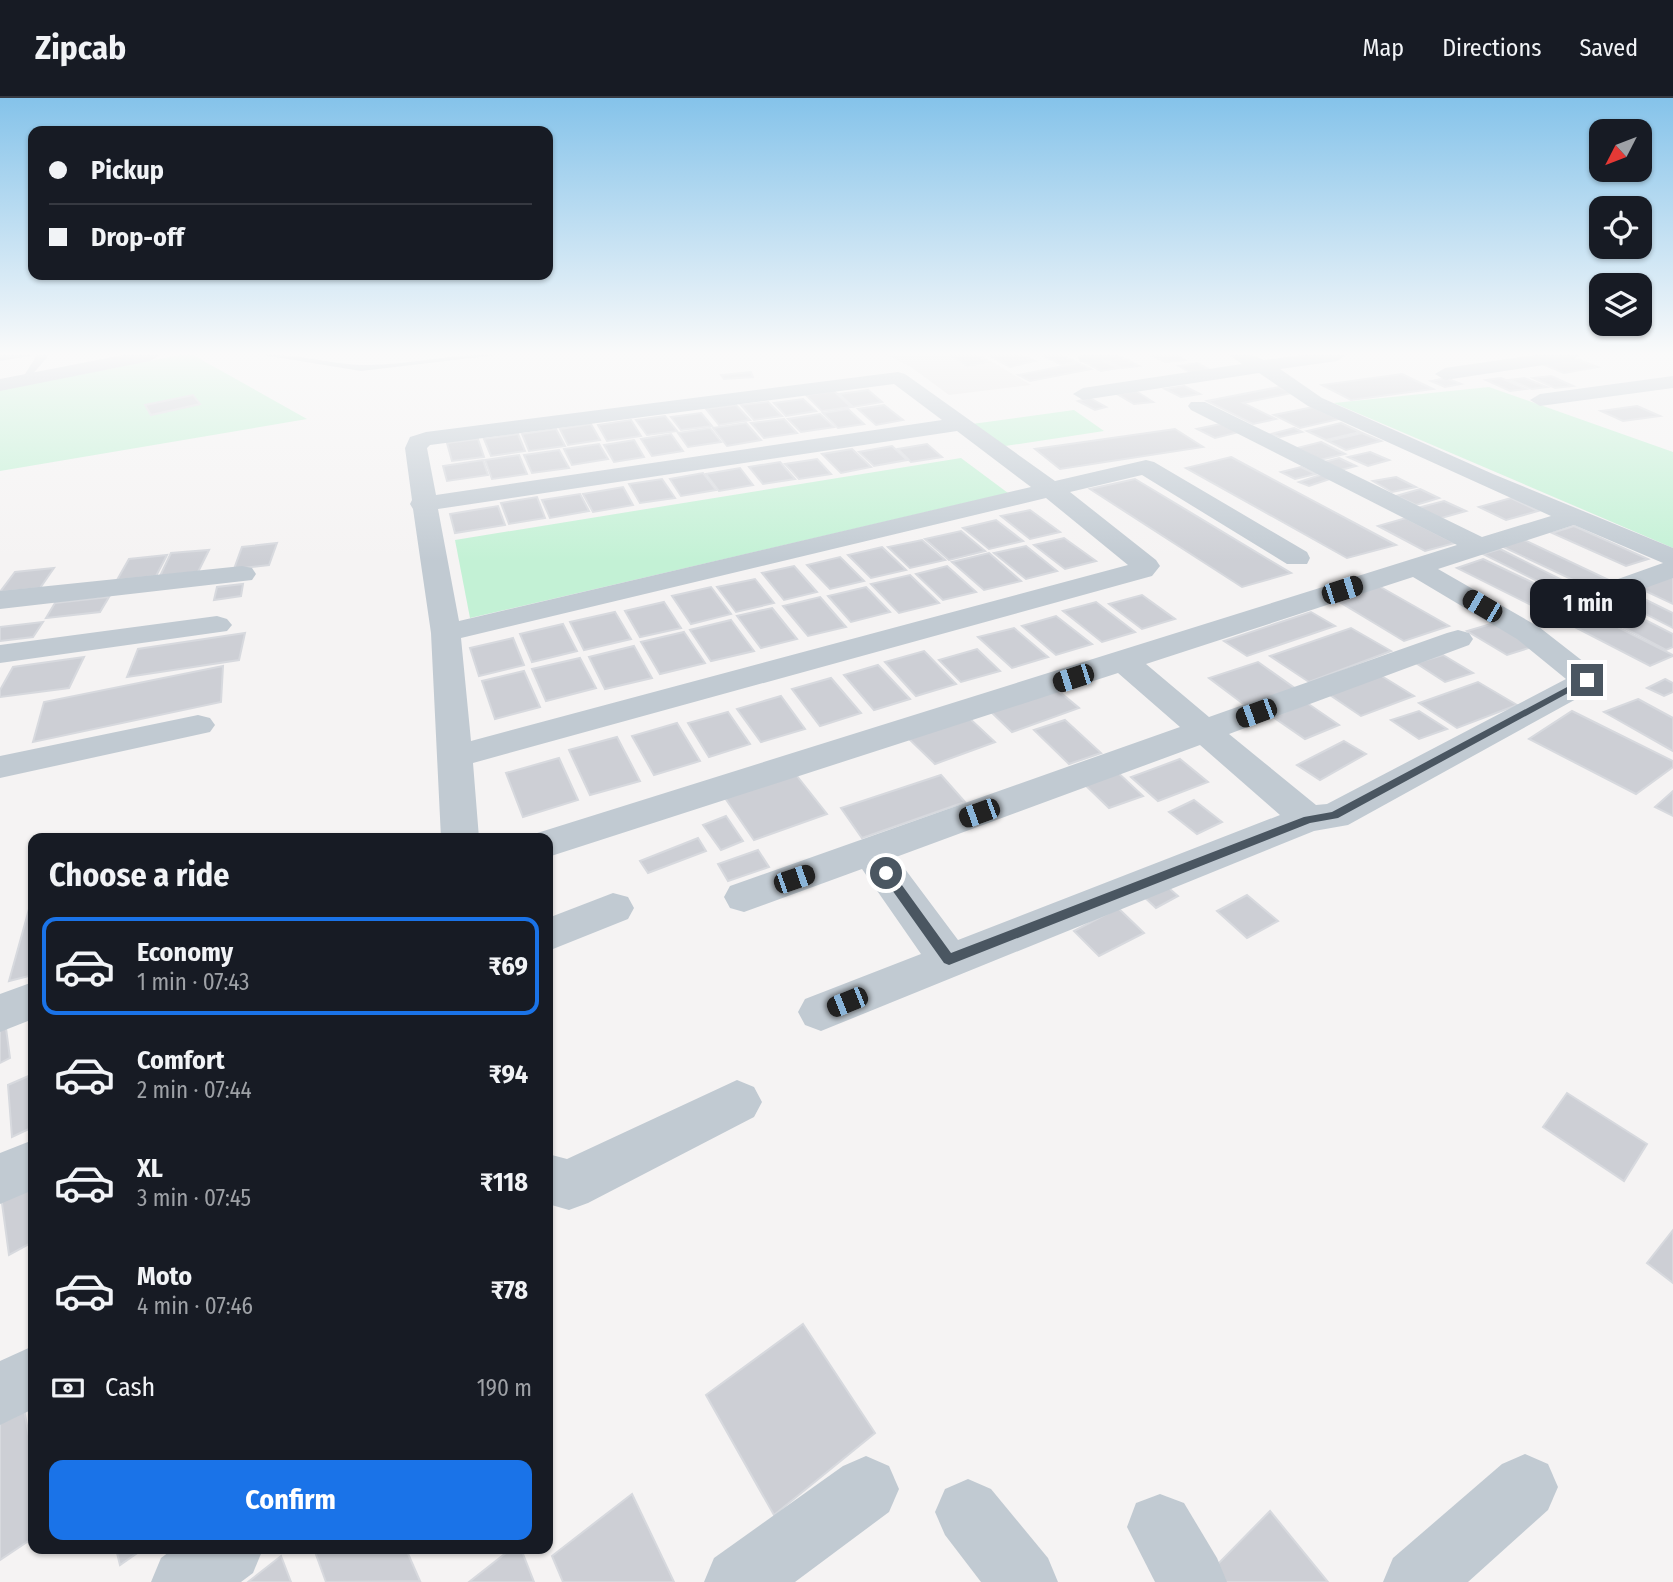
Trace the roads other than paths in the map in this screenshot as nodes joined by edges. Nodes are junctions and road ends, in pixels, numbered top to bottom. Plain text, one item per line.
1 (526, 424) edge
2 (959, 424) edge
3 (961, 424) edge
4 (1235, 424) edge
5 (1364, 424) edge
6 (1172, 462) dead end
7 (1146, 467) junction
8 (1049, 489) junction
9 (422, 504) junction
10 (1577, 516) junction
11 (1481, 547) junction
12 (1297, 558) dead end
13 (1673, 558) edge
14 (1413, 566) junction
15 (1673, 569) edge
16 (242, 574) dead end
17 (0, 600) edge
18 (1569, 606) dead end
19 (216, 625) dead end
20 (446, 633) junction
21 (1458, 639) dead end
22 (0, 654) edge
23 (1124, 662) junction
24 (198, 725) dead end
25 (1205, 731) junction
26 (454, 758) junction
27 (0, 767) edge
28 (1308, 819) junction
29 (460, 833) edge
30 (553, 842) edge
31 (871, 852) junction
32 (744, 897) dead end
33 (612, 908) dead end
34 (553, 932) edge
35 (949, 960) junction
36 (28, 1002) edge
37 (821, 1012) dead end
38 (0, 1013) edge
39 (737, 1102) dead end
40 (28, 1166) edge
41 (0, 1179) edge
42 (553, 1180) edge
43 (28, 1379) edge
44 (0, 1394) edge
45 (1525, 1487) dead end
46 (866, 1489) dead end
47 (968, 1512) dead end
48 (1160, 1527) dead end
49 (222, 1554) edge
50 (185, 1582) edge
51 (738, 1582) edge
52 (1024, 1582) edge
53 (1193, 1582) edge
54 (1417, 1582) edge

1 - 9 street
2 - 9 street
3 - 8 street
4 - 11 street
5 - 10 street
6 - 7 street
7 - 8 street
7 - 12 street
8 - 20 street
8 - 26 street
9 - 20 street
10 - 11 street
10 - 13 street
11 - 14 street
14 - 23 street
14 - 28 street
15 - 18 street
16 - 17 street
19 - 22 street
20 - 26 street
21 - 25 street
23 - 25 street
23 - 30 street
24 - 27 street
25 - 28 street
25 - 31 street
26 - 29 street
28 - 35 street
31 - 32 street
31 - 35 street
33 - 34 street
35 - 37 street
36 - 38 street
39 - 42 street
40 - 41 street
43 - 44 street
45 - 54 street
46 - 51 street
47 - 52 street
48 - 53 street
49 - 50 street

